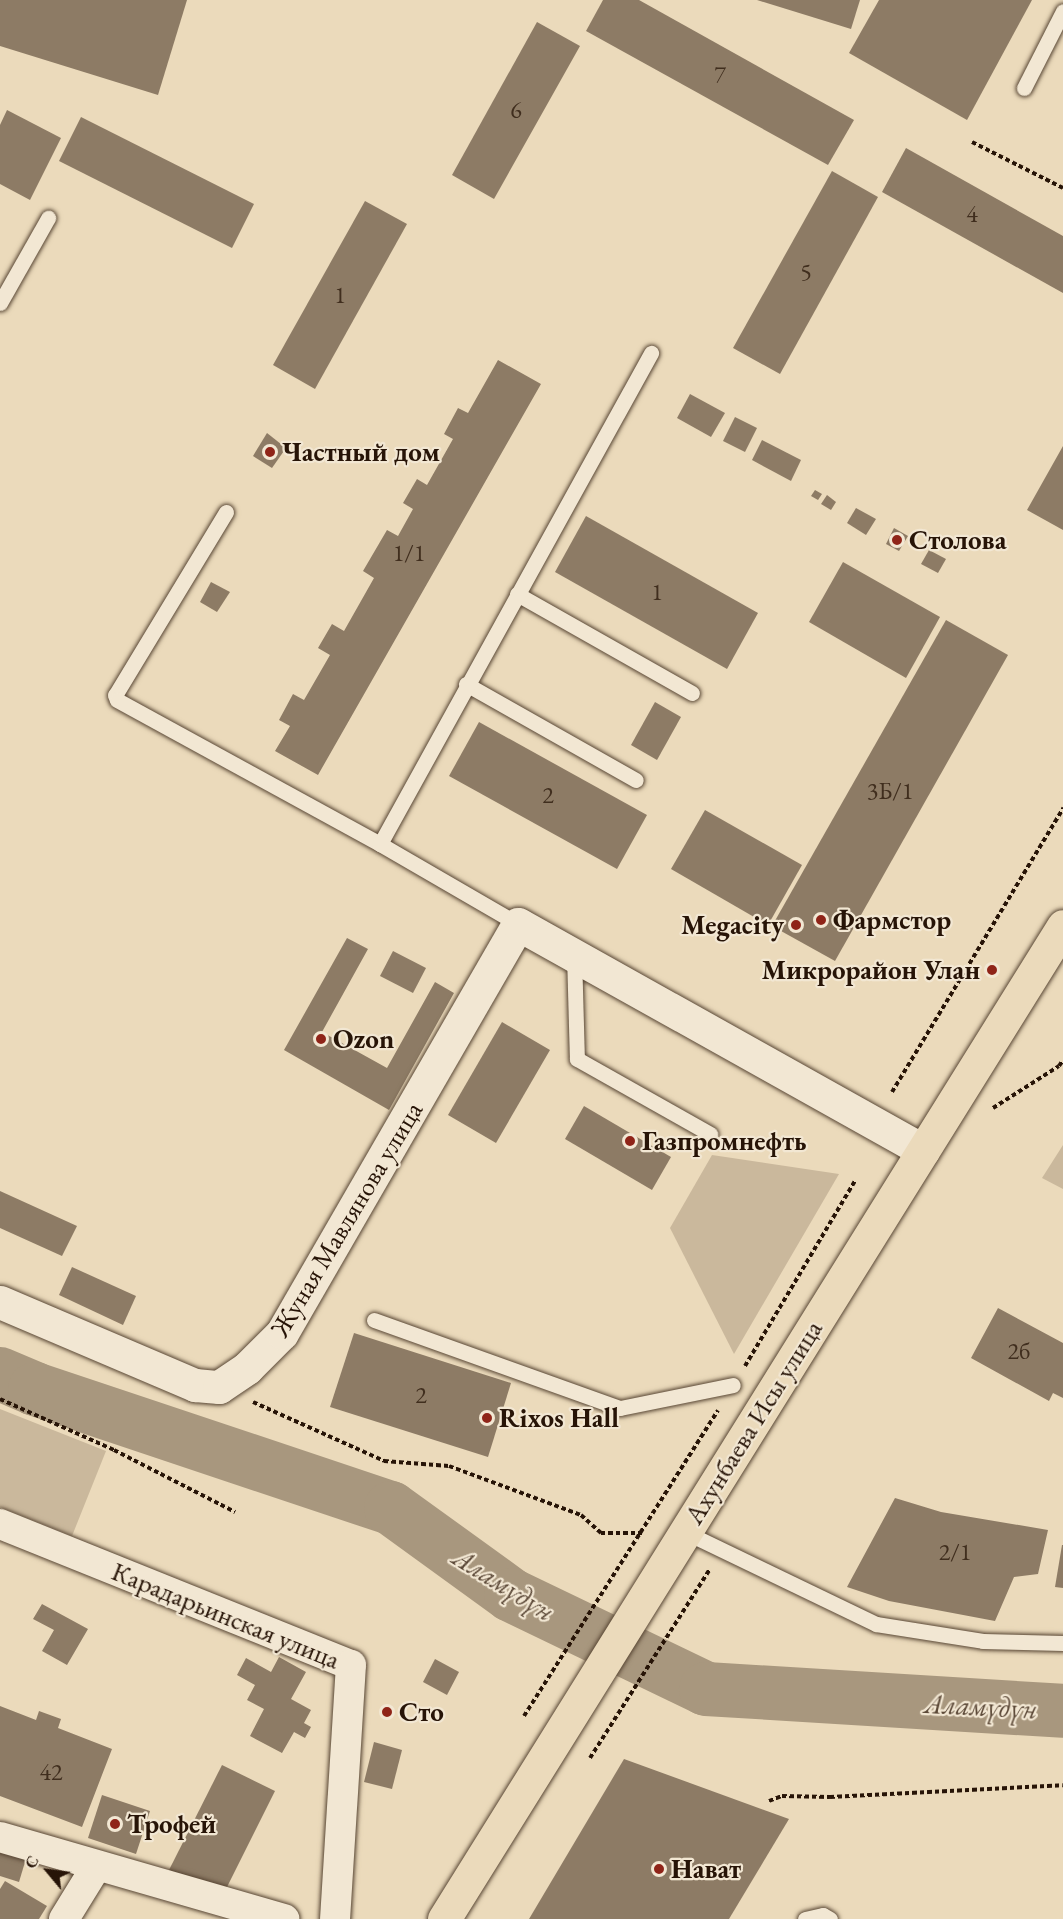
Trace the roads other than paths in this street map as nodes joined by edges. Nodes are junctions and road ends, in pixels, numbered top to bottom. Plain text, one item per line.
1 (1063, 11) edge
2 (1024, 88) dead end
3 (48, 218) dead end
4 (0, 303) edge
5 (651, 354) dead end
6 (226, 512) dead end
7 (517, 594) junction
8 (466, 684) junction
9 (692, 693) dead end
10 (636, 780) dead end
11 (380, 844) junction
12 (518, 924) junction
13 (1063, 926) edge
14 (574, 954) junction
15 (710, 1134) dead end
16 (923, 1150) junction
17 (0, 1302) edge
18 (374, 1320) dead end
19 (733, 1385) road end
20 (0, 1524) edge
21 (681, 1540) junction
22 (1063, 1643) edge
23 (0, 1837) edge
24 (96, 1867) junction
25 (64, 1919) edge
26 (284, 1919) edge
27 (335, 1919) edge
28 (444, 1919) edge
29 (805, 1919) edge
30 (830, 1919) edge

1 - 2 lane
3 - 4 lane
5 - 7 lane
6 - 11 lane
7 - 8 lane
7 - 9 lane
8 - 10 lane
8 - 11 lane
11 - 12 lane
12 - 14 street
12 - 17 street, Жуная Мавлянова улица
13 - 16 main road, Ахунбаева Исы улица
14 - 15 lane
14 - 16 street
16 - 21 main road, Ахунбаева Исы улица
18 - 19 lane
20 - 27 street, Карадарьинская улица
21 - 22 lane
21 - 28 main road, Ахунбаева Исы улица
23 - 24 street
24 - 25 street
24 - 26 street
29 - 30 lane

